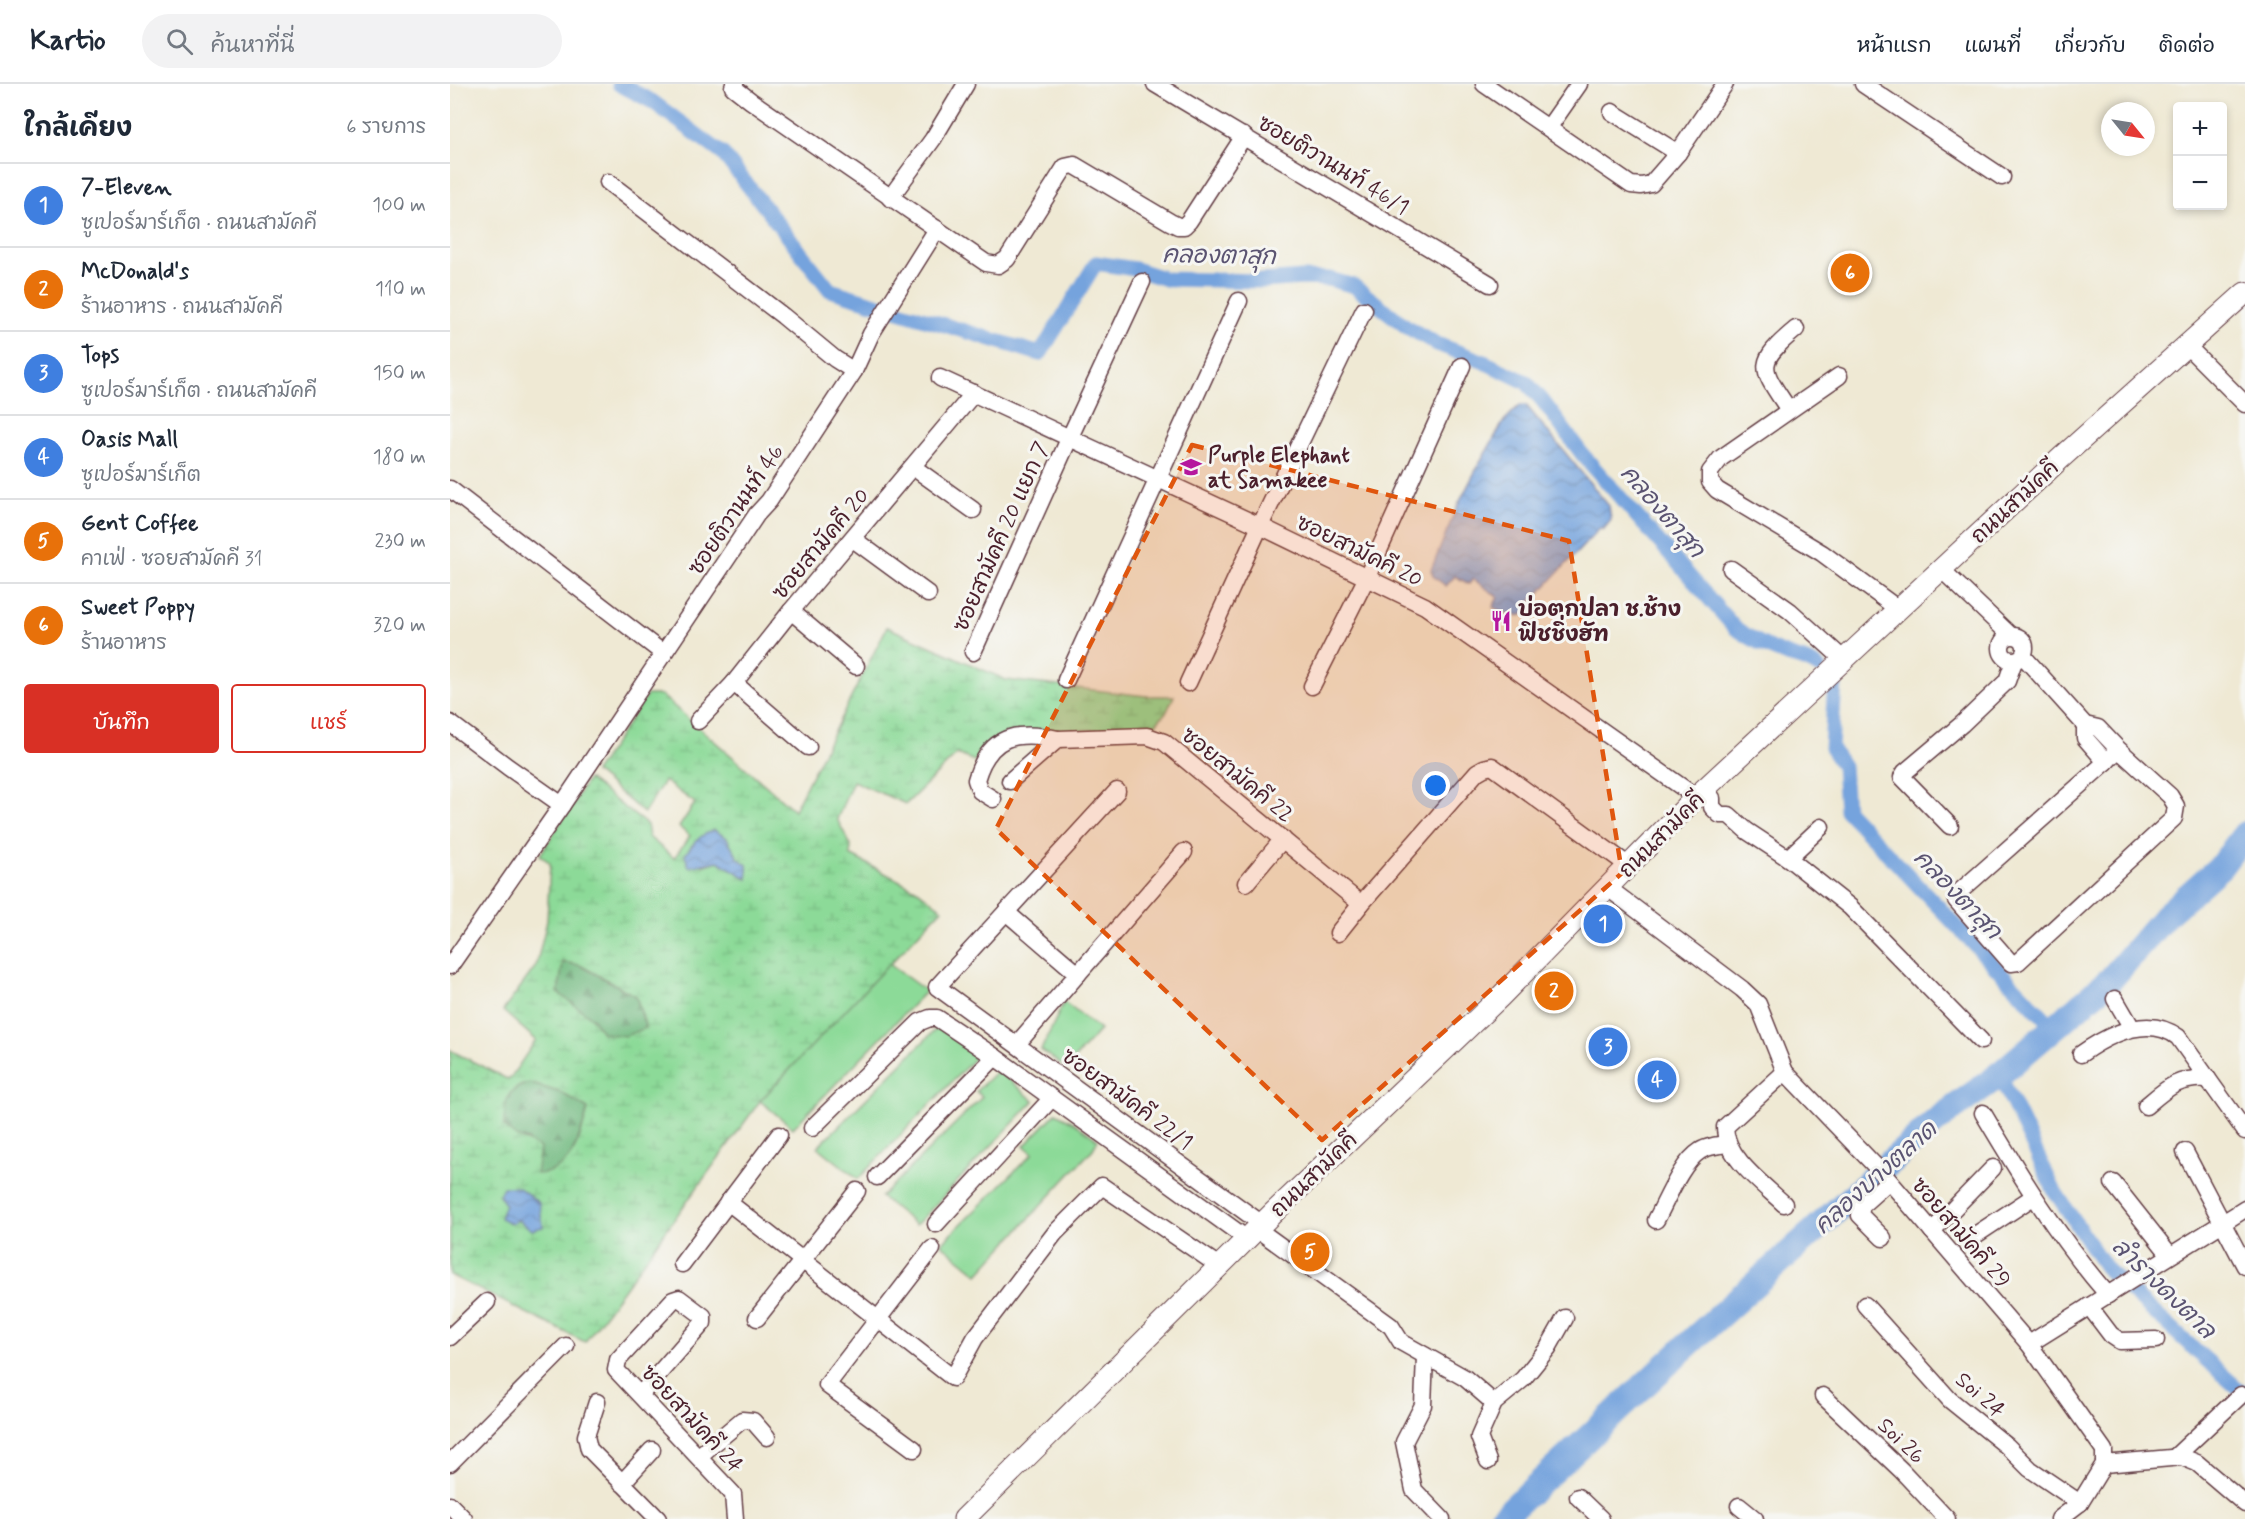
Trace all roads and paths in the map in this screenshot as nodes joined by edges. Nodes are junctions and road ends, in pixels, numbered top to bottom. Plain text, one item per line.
1 (966, 84) edge
2 (1155, 84) edge
3 (1484, 84) edge
4 (1579, 84) edge
5 (1863, 84) edge
6 (1721, 85) edge
7 (734, 86) edge
8 (1612, 112) dead end
9 (1549, 127) junction
10 (1244, 136) junction
11 (1678, 153) junction
12 (2002, 177) dead end
13 (608, 182) dead end
14 (890, 198) junction
15 (938, 229) junction
16 (1142, 282) dead end
17 (1490, 284) dead end
18 (2245, 294) edge
19 (1239, 301) dead end
20 (1364, 310) dead end
21 (1796, 328) dead end
22 (2187, 346) junction
23 (1462, 366) dead end
24 (854, 371) junction
25 (1839, 376) dead end
26 (940, 378) dead end
27 (974, 393) junction
28 (2245, 404) edge
29 (1789, 410) junction
30 (1069, 439) junction
31 (913, 467) junction
32 (1157, 478) junction
33 (450, 489) edge
34 (973, 510) dead end
35 (1260, 526) junction
36 (853, 539) junction
37 (1731, 569) dead end
38 (1941, 569) junction
39 (1367, 577) junction
40 (928, 594) dead end
41 (1898, 609) junction
42 (791, 612) junction
43 (973, 652) dead end
44 (664, 654) junction
45 (2018, 659) junction
46 (1844, 660) junction
47 (855, 666) dead end
48 (1066, 680) dead end
49 (734, 683) junction
50 (1188, 683) dead end
51 (1312, 687) dead end
52 (698, 721) dead end
53 (450, 723) edge
54 (1058, 739) junction
55 (808, 747) dead end
56 (2112, 755) junction
57 (1010, 781) dead end
58 (1117, 791) dead end
59 (1704, 796) junction
60 (993, 799) dead end
61 (562, 805) junction
62 (1950, 826) dead end
63 (1821, 827) dead end
64 (1283, 839) junction
65 (1184, 852) dead end
66 (1788, 858) junction
67 (1629, 866) junction
68 (1246, 883) dead end
69 (1608, 888) junction
70 (1361, 904) junction
71 (1006, 912) junction
72 (1338, 933) dead end
73 (450, 966) edge
74 (1078, 974) junction
75 (2115, 999) dead end
76 (2132, 1028) junction
77 (1981, 1041) dead end
78 (1017, 1044) junction
79 (2081, 1054) dead end
80 (996, 1057) junction
81 (1785, 1072) junction
82 (2208, 1079) junction
83 (1052, 1098) junction
84 (2146, 1106) dead end
85 (1983, 1113) dead end
86 (812, 1128) dead end
87 (2245, 1131) edge
88 (778, 1135) dead end
89 (1728, 1144) junction
90 (2185, 1152) dead end
91 (1993, 1168) dead end
92 (876, 1176) dead end
93 (1887, 1179) junction
94 (2113, 1183) dead end
95 (857, 1191) dead end
96 (2033, 1197) junction
97 (728, 1202) junction
98 (1784, 1204) dead end
99 (2245, 1209) edge
100 (1656, 1220) dead end
101 (2223, 1222) junction
102 (936, 1224) dead end
103 (1255, 1231) junction
104 (1932, 1231) junction
105 (1883, 1238) dead end
106 (1971, 1238) dead end
107 (932, 1249) dead end
108 (2170, 1255) junction
109 (802, 1260) junction
110 (682, 1264) dead end
111 (1219, 1266) junction
112 (2245, 1266) edge
113 (2120, 1287) junction
114 (487, 1302) dead end
115 (1865, 1305) dead end
116 (2089, 1306) junction
117 (757, 1318) dead end
118 (1566, 1318) dead end
119 (878, 1319) junction
120 (450, 1337) edge
121 (2156, 1340) dead end
122 (2029, 1344) junction
123 (566, 1346) dead end
124 (1425, 1356) junction
125 (640, 1395) junction
126 (2241, 1395) dead end
127 (1823, 1396) dead end
128 (597, 1402) dead end
129 (1494, 1403) junction
130 (767, 1437) dead end
131 (914, 1449) dead end
132 (652, 1450) dead end
133 (699, 1456) junction
134 (2175, 1457) junction
135 (1488, 1461) dead end
136 (450, 1463) edge
137 (2104, 1464) junction
138 (622, 1482) junction
139 (1578, 1497) dead end
140 (450, 1504) edge
141 (2245, 1504) edge
142 (1739, 1506) dead end
143 (2069, 1514) edge
144 (464, 1519) edge
145 (658, 1519) edge
146 (735, 1519) edge
147 (964, 1519) edge
148 (1442, 1519) edge
149 (1601, 1519) edge
150 (1755, 1519) edge
151 (1947, 1519) edge

1 - 14 street
2 - 10 street, ซอยติวานนท์ 46/1
3 - 9 street
4 - 9 street
5 - 12 street
6 - 11 street
7 - 14 street
8 - 11 street
9 - 11 street
10 - 15 street
10 - 17 street, ซอยติวานนท์ 46/1
13 - 24 street
14 - 15 street
15 - 24 street, ซอยติวานนท์ 46
16 - 30 street, ซอยสามัคคี 20 แยก 7
18 - 22 main road, ถนนสามัคคี
19 - 32 street
20 - 35 street
21 - 29 street
22 - 28 street
22 - 38 main road, ถนนสามัคคี
23 - 39 street
24 - 44 street, ซอยติวานนท์ 46
25 - 29 street
26 - 27 street, ซอยสามัคคี 20
27 - 30 street, ซอยสามัคคี 20
27 - 31 street, ซอยสามัคคี 20
29 - 41 street
30 - 32 street, ซอยสามัคคี 20
30 - 43 street, ซอยสามัคคี 20 แยก 7
31 - 34 street
31 - 36 street, ซอยสามัคคี 20
32 - 35 street, ซอยสามัคคี 20
32 - 48 street
33 - 44 street
35 - 39 street, ซอยสามัคคี 20
35 - 50 street
36 - 40 street
36 - 42 street, ซอยสามัคคี 20
37 - 46 street
38 - 41 main road, ถนนสามัคคี
38 - 45 street
39 - 51 street
39 - 59 street, ซอยสามัคคี 20
41 - 46 main road, ถนนสามัคคี
42 - 47 street
42 - 49 street, ซอยสามัคคี 20
44 - 61 street, ซอยติวานนท์ 46
45 - 56 street
45 - 62 street
46 - 59 main road, ถนนสามัคคี
49 - 52 street, ซอยสามัคคี 20
49 - 55 street
53 - 61 street
54 - 57 street
54 - 60 street, ซอยสามัคคี 22
54 - 64 street, ซอยสามัคคี 22
56 - 56 street
58 - 71 street
59 - 66 street, ซอยสามัคคี 20
59 - 67 main road, ถนนสามัคคี
61 - 73 street, ซอยติวานนท์ 46
63 - 66 street
64 - 68 street
64 - 70 street, ซอยสามัคคี 22
65 - 74 street
66 - 77 street
67 - 69 main road, ถนนสามัคคี
67 - 70 street
69 - 81 street
69 - 103 main road, ถนนสามัคคี
70 - 72 street
71 - 74 street
71 - 78 street, ซอยสามัคคี 22/1
74 - 78 street
75 - 76 street
76 - 79 street
76 - 82 street
78 - 103 street, ซอยสามัคคี 22/1
80 - 83 street
80 - 86 street
80 - 92 street
81 - 89 street
81 - 93 street, ซอยสามัคคี 29
82 - 84 street
82 - 87 street
83 - 102 street
83 - 103 street
85 - 96 street
88 - 97 street
89 - 98 street
89 - 100 street
90 - 101 street
91 - 104 street
93 - 104 street, ซอยสามัคคี 29
93 - 105 street
94 - 108 street
95 - 109 street
96 - 106 street
96 - 113 street
97 - 109 street
97 - 110 street
99 - 101 street
101 - 108 street
101 - 112 street
103 - 111 main road, ถนนสามัคคี
103 - 124 street
104 - 122 street, ซอยสามัคคี 29
107 - 119 street
108 - 113 street
109 - 117 street
109 - 119 street
111 - 119 street
111 - 147 main road, ถนนสามัคคี
113 - 116 street
114 - 120 street
115 - 143 street, Soi 24
116 - 121 street
116 - 122 street
118 - 129 street
119 - 131 street
122 - 137 street, ซอยสามัคคี 29
123 - 136 street
124 - 129 street
124 - 148 street
125 - 125 street, ซอยสามัคคี 24
125 - 133 street, ซอยสามัคคี 24
126 - 134 street
127 - 151 street, Soi 26
128 - 138 street
129 - 135 street
130 - 133 street
132 - 138 street
133 - 146 street, ซอยสามัคคี 24
134 - 137 street
134 - 141 street
137 - 143 street
138 - 145 street
139 - 149 street
140 - 144 street
142 - 150 street

